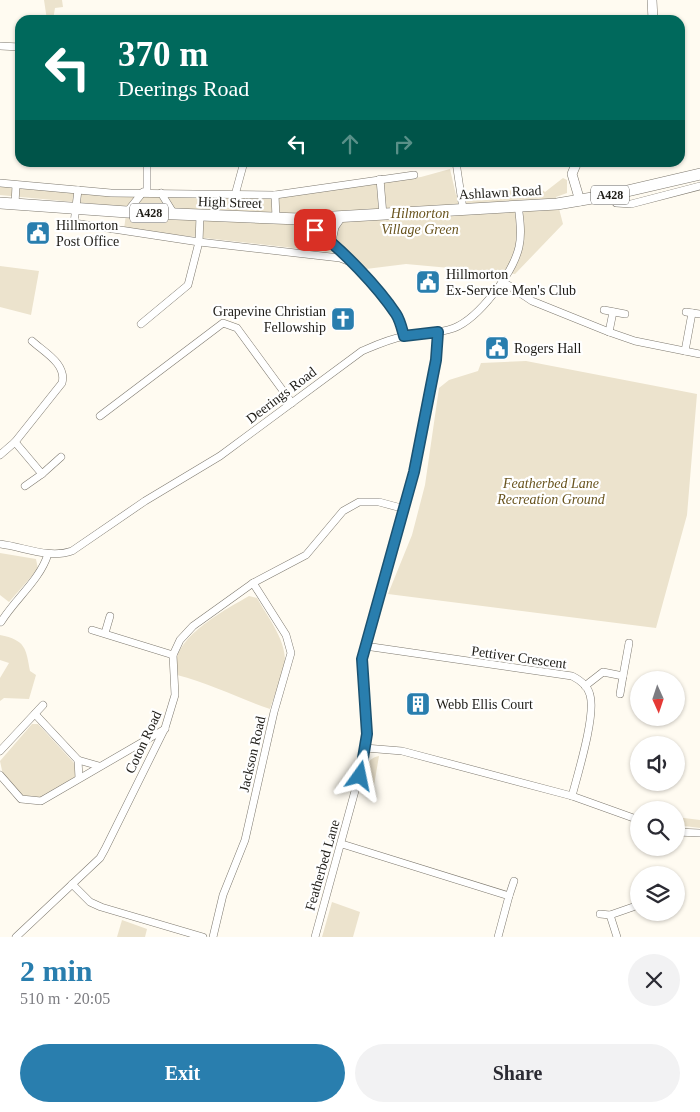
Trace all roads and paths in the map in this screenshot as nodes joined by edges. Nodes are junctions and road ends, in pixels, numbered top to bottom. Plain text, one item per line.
1 (652, 0) edge
2 (653, 15) edge
3 (0, 46) edge
4 (15, 47) edge
5 (148, 167) edge
6 (243, 167) edge
7 (457, 167) edge
8 (575, 167) edge
9 (700, 174) edge
10 (414, 175) dead end
11 (380, 179) junction
12 (0, 183) edge
13 (16, 185) junction
14 (700, 186) edge
15 (78, 190) junction
16 (145, 192) junction
17 (161, 193) junction
18 (235, 195) junction
19 (276, 195) junction
20 (610, 195) junction
21 (580, 201) junction
22 (0, 203) edge
23 (15, 204) junction
24 (518, 205) junction
25 (77, 209) junction
26 (463, 209) junction
27 (127, 212) junction
28 (174, 214) junction
29 (383, 215) junction
30 (200, 216) junction
31 (342, 217) junction
32 (276, 218) junction
33 (298, 219) junction
34 (332, 241) junction
35 (198, 242) junction
36 (352, 263) junction
37 (502, 281) junction
38 (604, 310) dead end
39 (613, 312) junction
40 (692, 313) edge
41 (626, 314) dead end
42 (141, 324) dead end
43 (438, 332) junction
44 (609, 332) junction
45 (404, 336) junction
46 (32, 341) dead end
47 (685, 351) junction
48 (700, 354) edge
49 (292, 403) junction
50 (100, 416) dead end
51 (15, 442) junction
52 (0, 455) edge
53 (61, 457) dead end
54 (42, 474) junction
55 (25, 486) dead end
56 (405, 509) junction
57 (0, 544) edge
58 (48, 554) junction
59 (253, 583) junction
60 (110, 616) dead end
61 (1, 622) edge
62 (92, 630) dead end
63 (105, 633) junction
64 (629, 643) dead end
65 (365, 646) junction
66 (173, 655) junction
67 (622, 676) junction
68 (585, 686) junction
69 (620, 694) dead end
70 (43, 705) dead end
71 (35, 714) junction
72 (165, 728) junction
73 (365, 748) junction
74 (0, 750) edge
75 (78, 760) junction
76 (100, 766) junction
77 (0, 776) edge
78 (79, 778) junction
79 (572, 796) junction
80 (630, 817) edge
81 (685, 832) edge
82 (700, 833) edge
83 (342, 844) junction
84 (514, 880) dead end
85 (72, 884) junction
86 (509, 896) junction
87 (630, 908) edge
88 (600, 914) dead end
89 (610, 915) junction
90 (16, 937) edge
91 (203, 937) edge
92 (212, 937) edge
93 (315, 937) edge
94 (498, 937) edge
95 (618, 937) edge

1 - 2 street
3 - 4 street
5 - 16 street
6 - 18 street
7 - 26 street
8 - 21 street
9 - 20 highway, Ashlawn Road / A428
10 - 11 street, High Street
11 - 19 street, High Street
11 - 29 street
12 - 13 street, High Street
13 - 15 street, High Street
13 - 23 street
14 - 20 street
15 - 16 street, High Street
15 - 25 street
16 - 17 street, High Street
16 - 27 street
17 - 18 street, High Street
17 - 28 street
18 - 19 street, High Street
19 - 32 street
20 - 21 highway, Ashlawn Road / A428
21 - 24 highway, Ashlawn Road / A428
22 - 23 highway, High Street / A428
23 - 25 highway, High Street / A428
24 - 26 highway, Ashlawn Road / A428
24 - 37 street, Deerings Road
25 - 27 highway, High Street / A428
25 - 35 street
26 - 29 highway, Ashlawn Road / A428
27 - 28 highway, High Street / A428
28 - 30 highway, High Street / A428
29 - 31 highway, Ashlawn Road / A428
30 - 32 highway, High Street / A428
30 - 35 street
31 - 33 highway, Ashlawn Road / A428
31 - 34 street
32 - 33 highway, High Street / A428
33 - 34 street
34 - 36 street
35 - 36 street
35 - 42 street
36 - 45 street
37 - 43 street, Deerings Road
37 - 44 street
38 - 39 street
39 - 41 street
39 - 44 street
40 - 47 street
43 - 45 street, Deerings Road
43 - 56 street, Featherbed Lane
44 - 47 street
45 - 49 street, Deerings Road
46 - 51 street
47 - 48 street
49 - 50 street
49 - 58 street, Deerings Road
51 - 52 street
51 - 54 street
53 - 54 street
54 - 55 street
56 - 59 street
56 - 65 street, Featherbed Lane
57 - 58 street, Deerings Road
58 - 61 street
59 - 66 street
59 - 92 street, Jackson Road
60 - 63 street
62 - 63 street
63 - 66 street
64 - 67 street
65 - 68 street, Pettiver Crescent
65 - 73 street, Featherbed Lane
66 - 72 street, Coton Road
67 - 68 street
67 - 69 street
68 - 79 street
70 - 71 street
71 - 74 street
71 - 75 street
72 - 76 street
72 - 85 street, Coton Road
73 - 79 street
73 - 83 street, Featherbed Lane
75 - 76 street
75 - 78 street
76 - 78 street
77 - 78 street
79 - 80 street
81 - 82 street
83 - 86 street
83 - 93 street, Featherbed Lane
84 - 86 street
85 - 90 street, Coton Road
85 - 91 street
86 - 94 street
87 - 89 street
88 - 89 street
89 - 95 street

